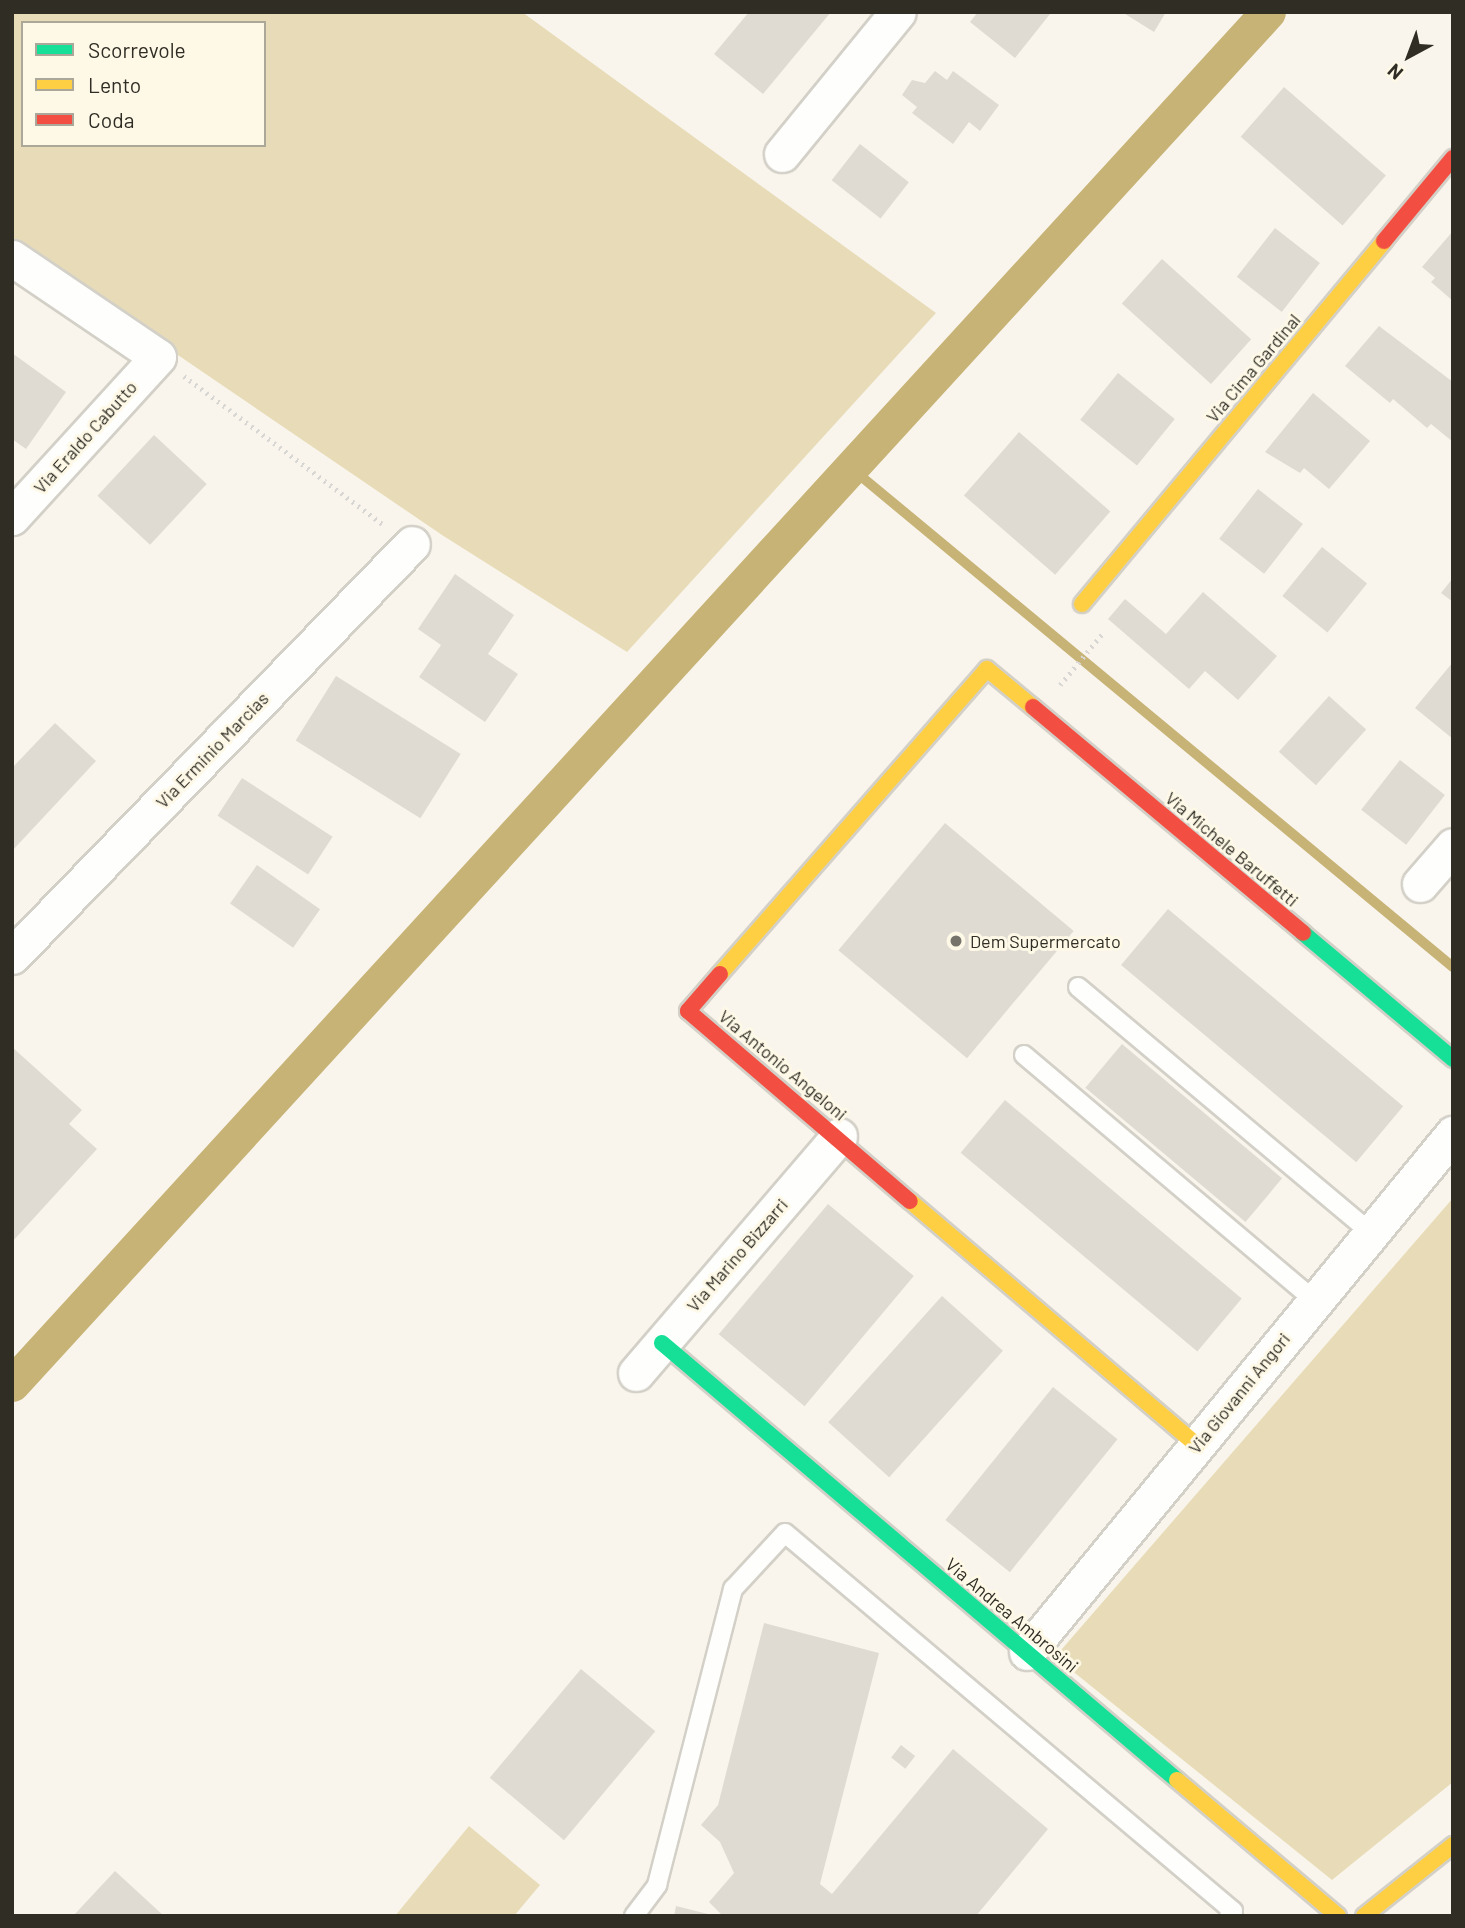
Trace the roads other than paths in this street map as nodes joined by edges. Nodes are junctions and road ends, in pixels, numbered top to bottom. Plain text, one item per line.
1 (898, 12) edge
2 (782, 154) dead end
3 (1453, 158) edge
4 (12, 258) edge
5 (12, 517) edge
6 (411, 544) road end
7 (1082, 604) dead end
8 (987, 669) joint
9 (1453, 846) edge
10 (1420, 884) dead end
11 (12, 956) edge
12 (1077, 987) dead end
13 (1024, 1055) dead end
14 (1453, 1059) edge
15 (1453, 1134) edge
16 (839, 1136) junction
17 (1371, 1233) junction
18 (1315, 1301) junction
19 (662, 1343) junction
20 (636, 1373) dead end
21 (1197, 1445) junction
22 (1027, 1652) junction
23 (1453, 1845) edge
24 (634, 1916) edge
25 (1229, 1916) edge
26 (1338, 1916) edge
27 (1364, 1916) edge

1 - 2 street
3 - 7 street, Via Cima Gardinal
4 - 5 street, Via Eraldo Cabutto
6 - 11 street, Via Erminio Marcias
8 - 14 street, Via Michele Baruffetti
8 - 16 street, Via Antonio Angeloni
9 - 10 street
12 - 17 lane
13 - 18 lane
15 - 17 street, Via Giovanni Angori
16 - 19 street, Via Marino Bizzarri
16 - 21 street, Via Antonio Angeloni
17 - 18 street, Via Giovanni Angori
18 - 21 street, Via Giovanni Angori
19 - 20 street, Via Marino Bizzarri
19 - 22 street, Via Andrea Ambrosini
21 - 22 street, Via Giovanni Angori
22 - 26 street, Via Andrea Ambrosini
23 - 27 street
24 - 25 lane

